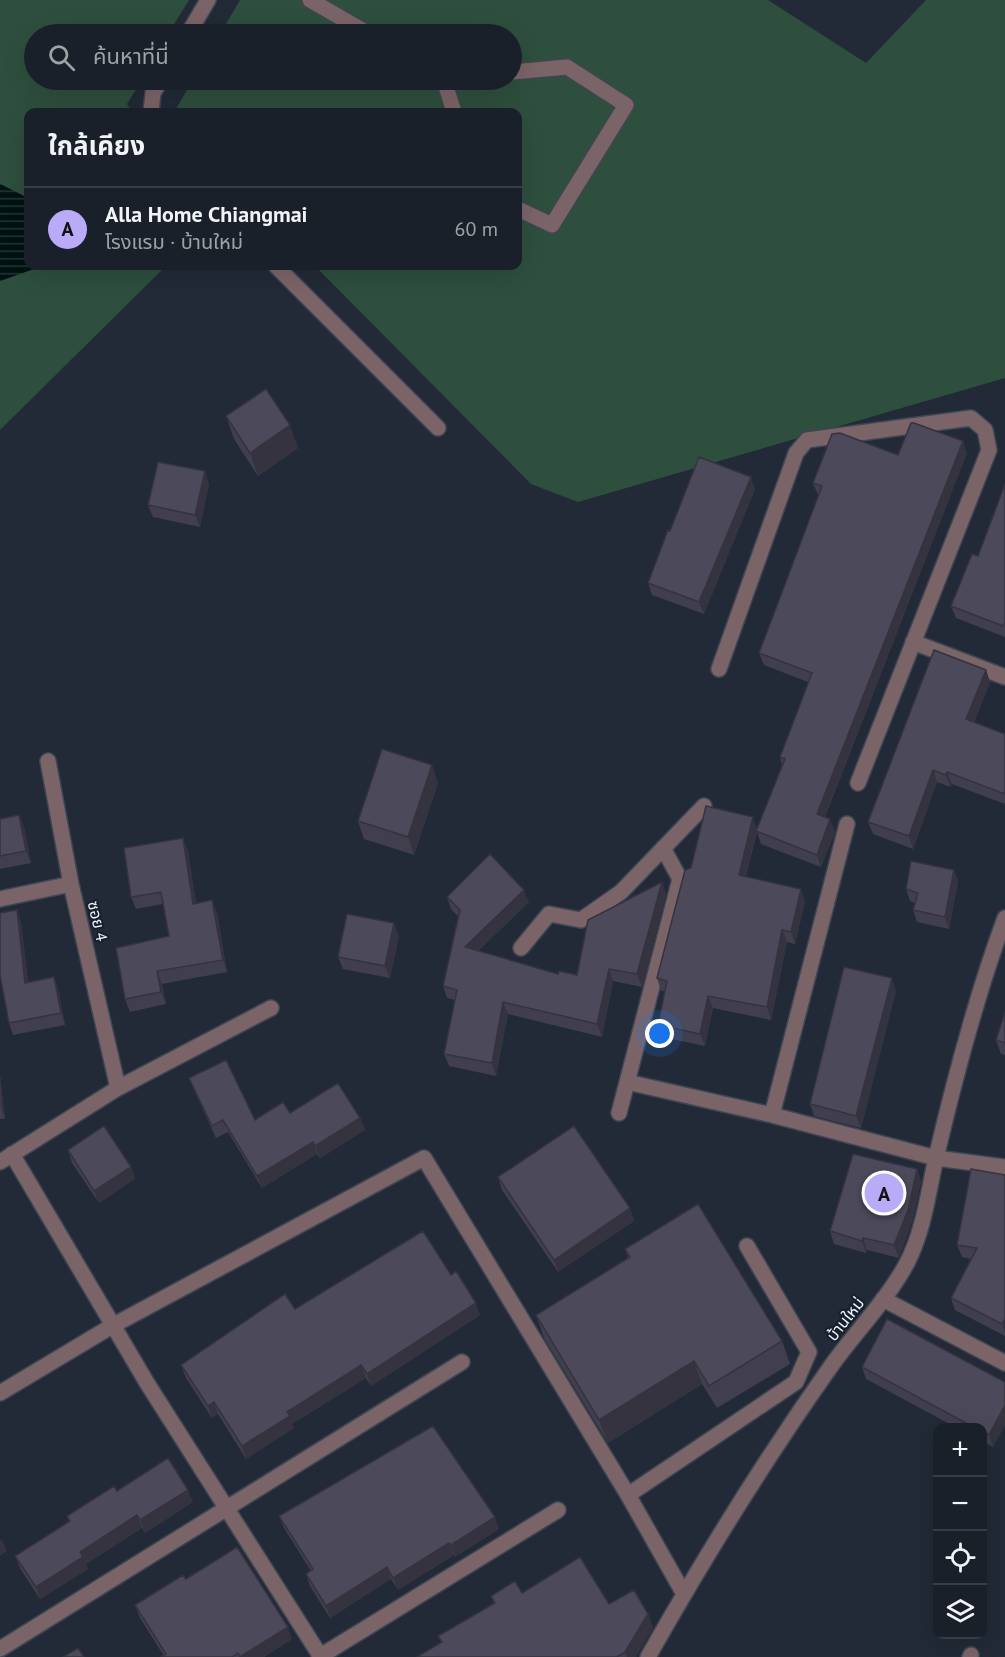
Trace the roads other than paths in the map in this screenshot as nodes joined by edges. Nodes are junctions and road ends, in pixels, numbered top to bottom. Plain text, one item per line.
1 (208, 0) edge
2 (310, 0) edge
3 (194, 24) edge
4 (352, 24) edge
5 (522, 71) edge
6 (155, 90) edge
7 (447, 90) edge
8 (151, 108) edge
9 (453, 108) edge
10 (522, 211) edge
11 (280, 270) edge
12 (438, 428) dead end
13 (913, 642) junction
14 (719, 669) dead end
15 (1005, 677) edge
16 (48, 761) dead end
17 (858, 783) dead end
18 (704, 806) edge
19 (847, 824) dead end
20 (663, 848) junction
21 (70, 884) junction
22 (0, 898) edge
23 (1005, 918) edge
24 (521, 948) dead end
25 (270, 1008) dead end
26 (627, 1082) junction
27 (118, 1088) junction
28 (619, 1113) dead end
29 (772, 1115) junction
30 (6, 1158) edge
31 (936, 1158) junction
32 (1005, 1167) edge
33 (747, 1246) dead end
34 (883, 1299) junction
35 (112, 1326) junction
36 (462, 1362) dead end
37 (1005, 1363) edge
38 (0, 1393) edge
39 (628, 1495) junction
40 (225, 1509) junction
41 (558, 1510) dead end
42 (684, 1594) junction
43 (0, 1649) edge
44 (320, 1657) edge
45 (648, 1657) edge

1 - 3 street
2 - 4 street
5 - 10 street
6 - 8 street
7 - 9 street
11 - 12 street
13 - 14 street
13 - 15 street
13 - 17 street
16 - 21 street, ซอย 4
18 - 20 street
19 - 29 street
20 - 24 street
20 - 26 street
21 - 22 street
21 - 27 street, ซอย 4
23 - 31 street, บ้านใหม่
25 - 27 street
26 - 28 street
26 - 29 street
27 - 30 street
29 - 31 street
30 - 35 street
31 - 32 street
31 - 34 street, บ้านใหม่
33 - 39 street
34 - 37 street
34 - 42 street, บ้านใหม่
35 - 38 street
35 - 39 street
35 - 40 street
36 - 40 street
39 - 42 street
40 - 43 street
40 - 44 street
41 - 44 street
42 - 45 street, บ้านใหม่

